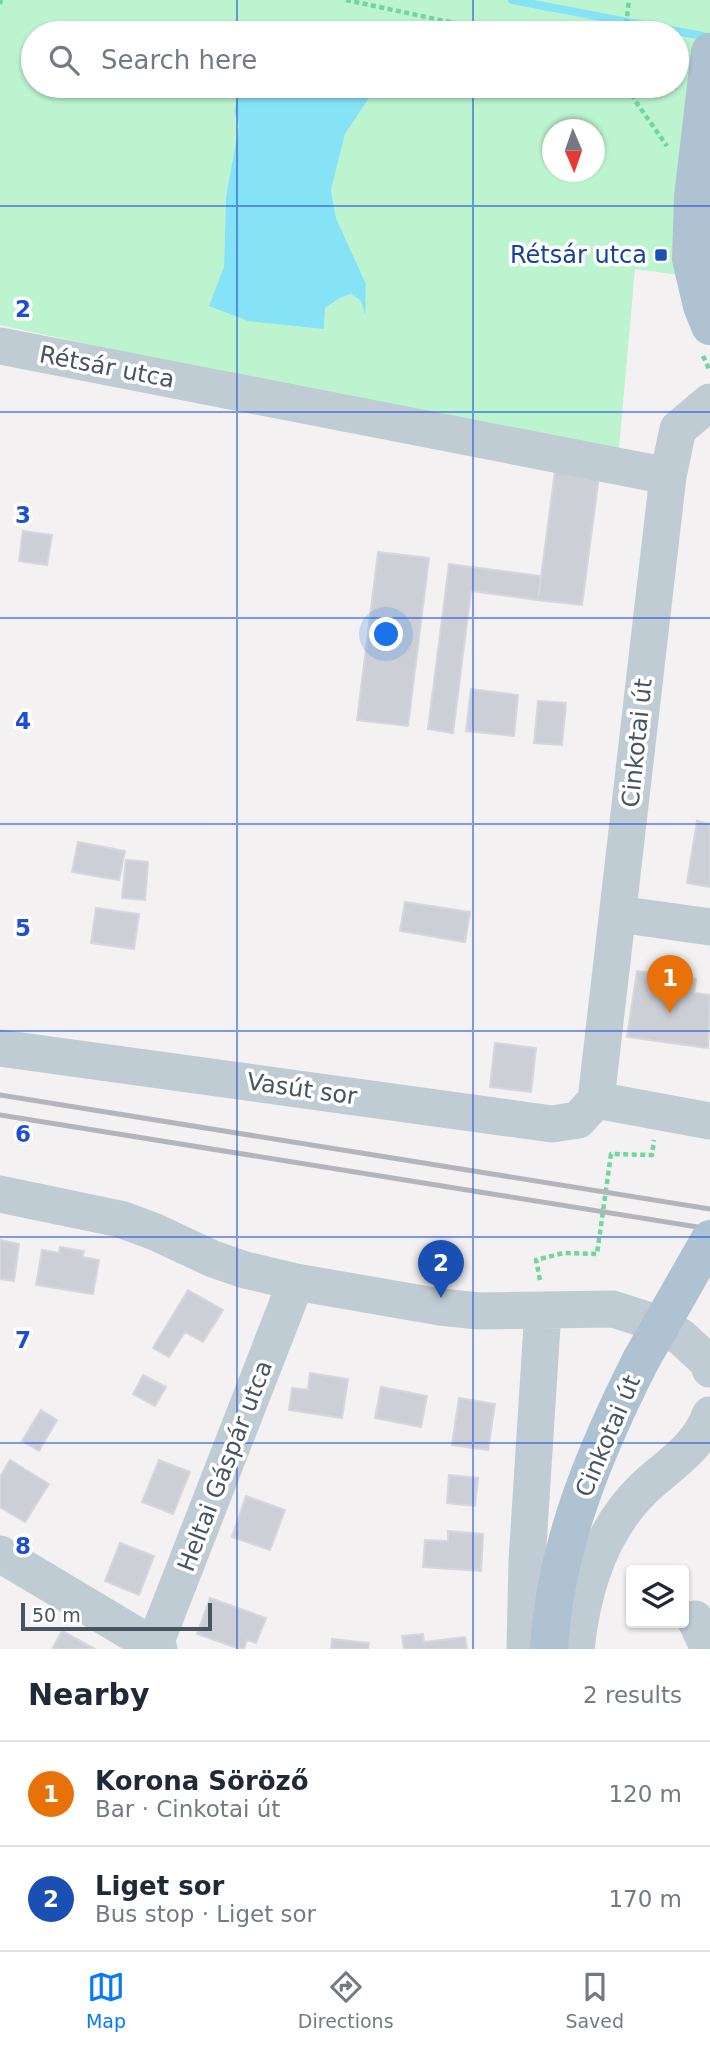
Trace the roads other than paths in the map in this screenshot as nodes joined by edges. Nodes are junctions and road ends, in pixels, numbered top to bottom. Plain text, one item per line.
1 (710, 55) edge
2 (710, 326) edge
3 (0, 346) edge
4 (710, 402) edge
5 (668, 476) junction
6 (618, 915) junction
7 (710, 927) edge
8 (0, 1048) edge
9 (596, 1100) junction
10 (710, 1121) edge
11 (0, 1194) edge
12 (710, 1239) edge
13 (296, 1282) junction
14 (542, 1298) junction
15 (710, 1369) edge
16 (710, 1415) edge
17 (0, 1554) edge
18 (156, 1648) edge
19 (525, 1649) edge
20 (549, 1649) edge
21 (576, 1649) edge

1 - 2 main road
3 - 5 street, Rétsár utca
4 - 5 street, Cinkotai út
5 - 6 street, Cinkotai út
6 - 7 street
6 - 9 street, Cinkotai út
8 - 9 street, Vasút sor
9 - 10 street
11 - 13 street
12 - 20 main road, Cinkotai út, bridge
13 - 14 street
13 - 18 street, Heltai Gáspár utca
14 - 15 street
14 - 19 street
16 - 21 street
17 - 18 street

